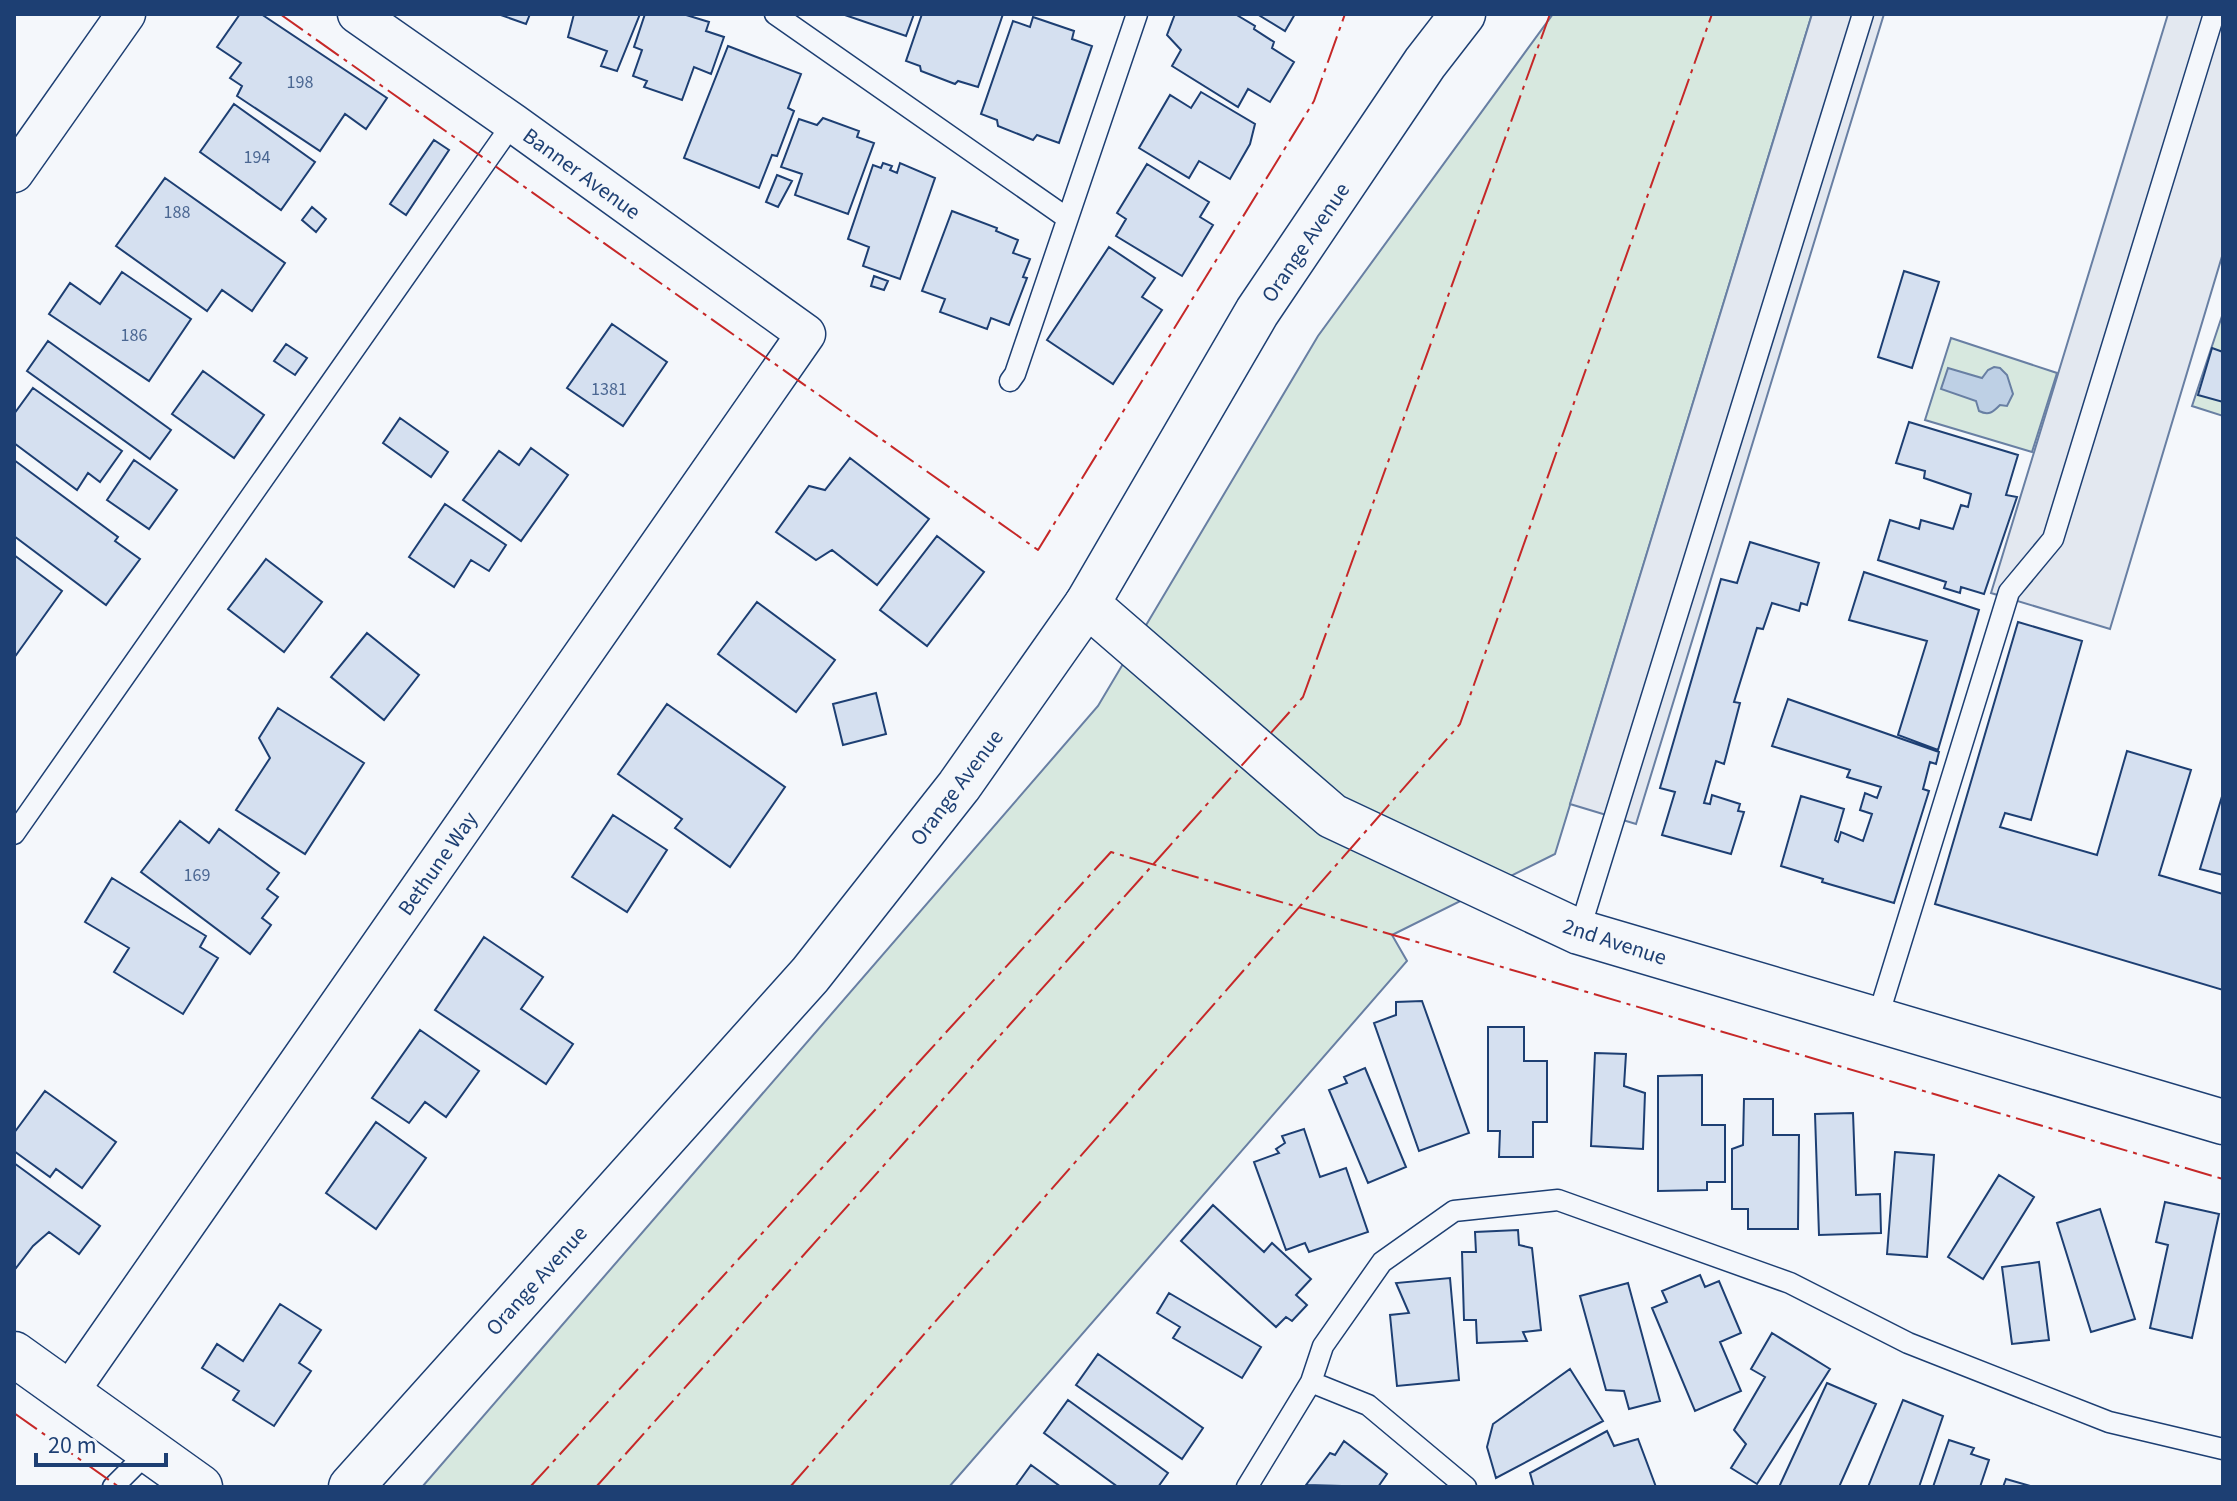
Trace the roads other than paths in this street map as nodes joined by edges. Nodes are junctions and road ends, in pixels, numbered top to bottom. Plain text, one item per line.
1 (126, 14) edge
2 (357, 14) edge
3 (775, 14) edge
4 (1137, 14) edge
5 (1463, 14) edge
6 (1863, 14) edge
7 (2214, 14) edge
8 (513, 123) junction
9 (14, 173) edge
10 (1067, 218) junction
11 (806, 334) joint
12 (1010, 381) dead end
13 (1087, 604) junction
14 (14, 834) edge
15 (1579, 932) junction
16 (1877, 1020) junction
17 (2223, 1122) edge
18 (14, 1354) edge
19 (1311, 1382) junction
20 (69, 1392) junction
21 (2223, 1449) edge
22 (150, 1450) junction
23 (113, 1487) edge
24 (200, 1487) edge
25 (351, 1487) edge
26 (1247, 1487) edge
27 (1466, 1487) edge

1 - 9 street
2 - 8 street, Banner Avenue
3 - 10 lane
4 - 10 lane
5 - 13 main road, Orange Avenue
6 - 15 lane
7 - 16 lane
8 - 11 street, Banner Avenue
8 - 14 lane
10 - 12 lane
11 - 20 street, Bethune Way
13 - 15 main road, 2nd Avenue
13 - 25 main road, Orange Avenue
15 - 16 main road, 2nd Avenue
16 - 17 main road, 2nd Avenue
18 - 20 main road
19 - 21 lane
19 - 26 lane
19 - 27 lane
20 - 22 main road
22 - 23 lane
22 - 24 main road

